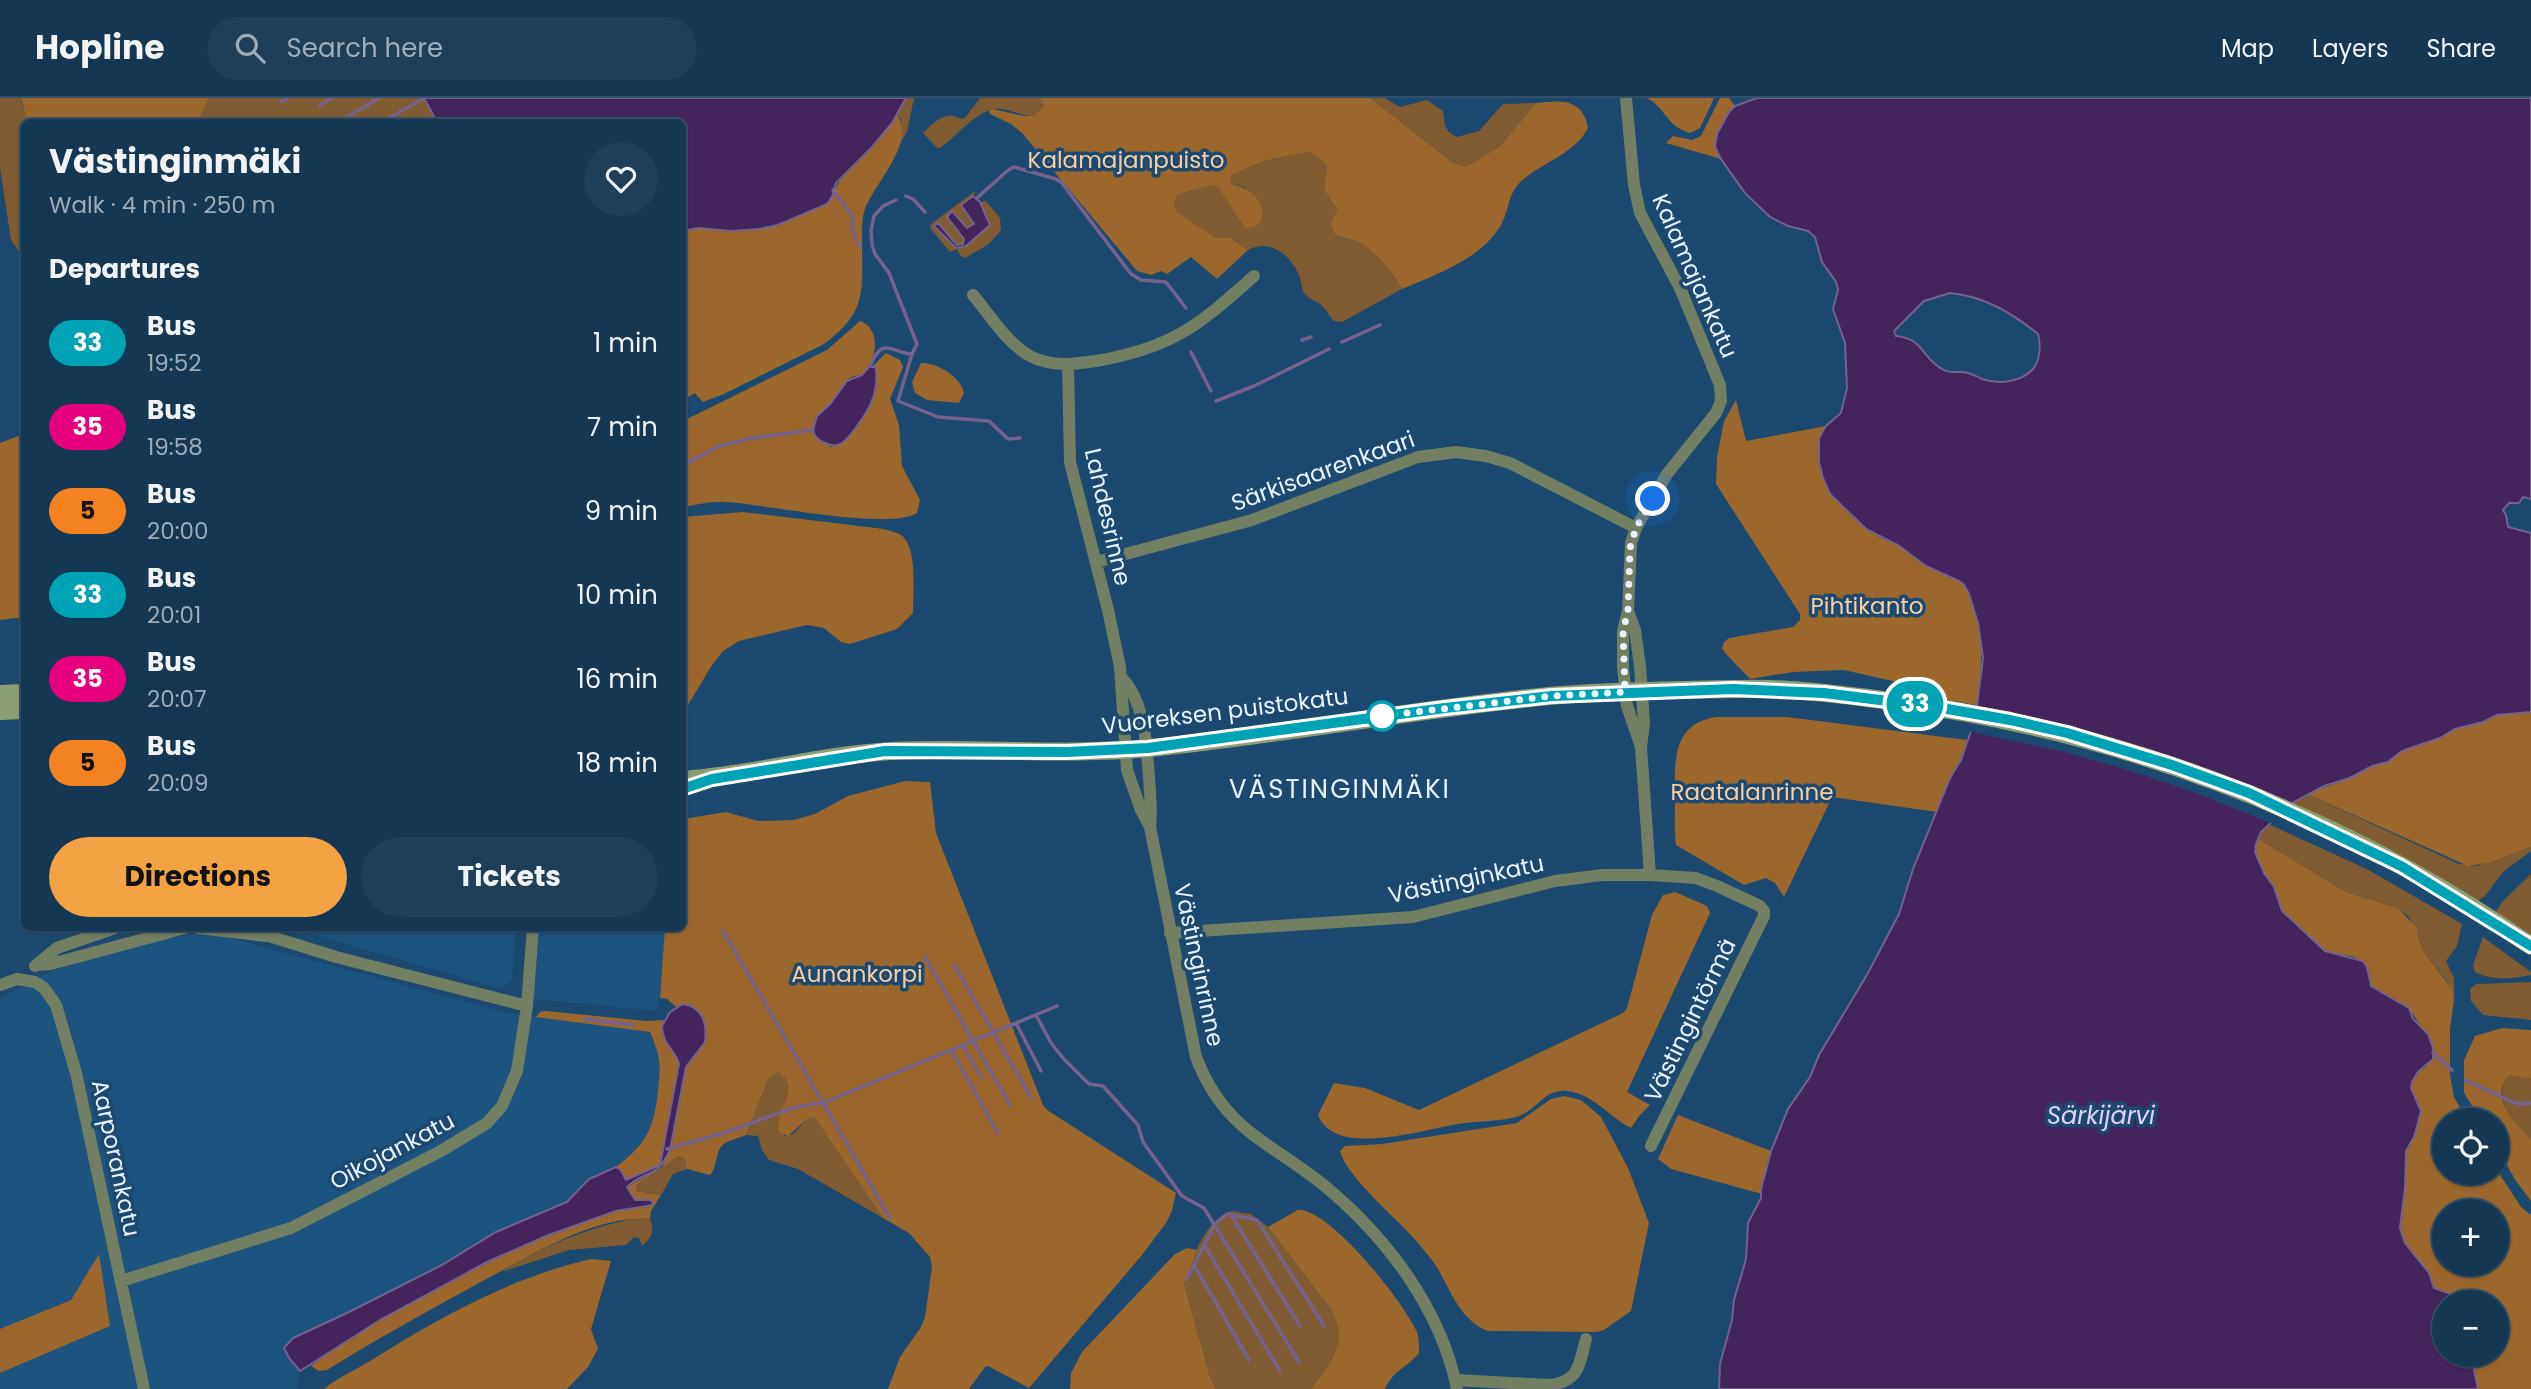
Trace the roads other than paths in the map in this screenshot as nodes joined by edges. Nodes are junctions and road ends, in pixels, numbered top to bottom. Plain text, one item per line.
1 (1626, 98) edge
2 (1254, 276) dead end
3 (973, 295) dead end
4 (1068, 364) junction
5 (1636, 528) junction
6 (1096, 562) junction
7 (1121, 677) junction
8 (1633, 692) junction
9 (21, 693) edge
10 (0, 694) edge
11 (21, 710) edge
12 (0, 711) edge
13 (1148, 748) junction
14 (1125, 750) junction
15 (712, 779) junction
16 (686, 780) edge
17 (686, 788) edge
18 (1150, 827) junction
19 (1650, 875) junction
20 (1764, 911) joint
21 (106, 931) edge
22 (174, 931) edge
23 (226, 931) edge
24 (260, 931) edge
25 (533, 931) edge
26 (1170, 933) junction
27 (269, 936) junction
28 (2531, 946) edge
29 (36, 965) junction
30 (5, 982) edge
31 (527, 1006) junction
32 (1651, 1146) dead end
33 (121, 1281) junction
34 (1586, 1339) dead end
35 (1456, 1385) edge
36 (144, 1389) edge

1 - 5 street, Kalamajankatu
2 - 4 street
3 - 4 street
4 - 6 street, Lahdesrinne
5 - 6 street, Särkisaarenkaari
5 - 8 street, Kalamajankatu
6 - 7 street, Lahdesrinne
7 - 13 street, Lahdesrinne
7 - 14 street, Lahdesrinne
8 - 13 main road, Vuoreksen puistokatu
8 - 19 street, Kalamajankatu
8 - 28 main road, Vuoreksen puistokatu
9 - 10 main road
11 - 12 main road
13 - 14 main road, Vuoreksen puistokatu
13 - 18 street, Västinginrinne
14 - 15 main road, Vuoreksen puistokatu
14 - 18 street, Västinginrinne
15 - 16 main road, Vuoreksen puistokatu
15 - 17 main road, Vuoreksen puistokatu
18 - 26 street, Västinginrinne
19 - 20 street, Västinginkatu
19 - 26 street, Västinginkatu
20 - 32 street, Västingintörmä
21 - 29 street
22 - 29 street
23 - 27 street
24 - 27 street
25 - 31 street, Oikojankatu
26 - 35 street, Västinginrinne
27 - 31 street
29 - 30 street
30 - 33 street, Aarporankatu
31 - 33 street, Oikojankatu
33 - 36 street, Aarporankatu
34 - 35 street

